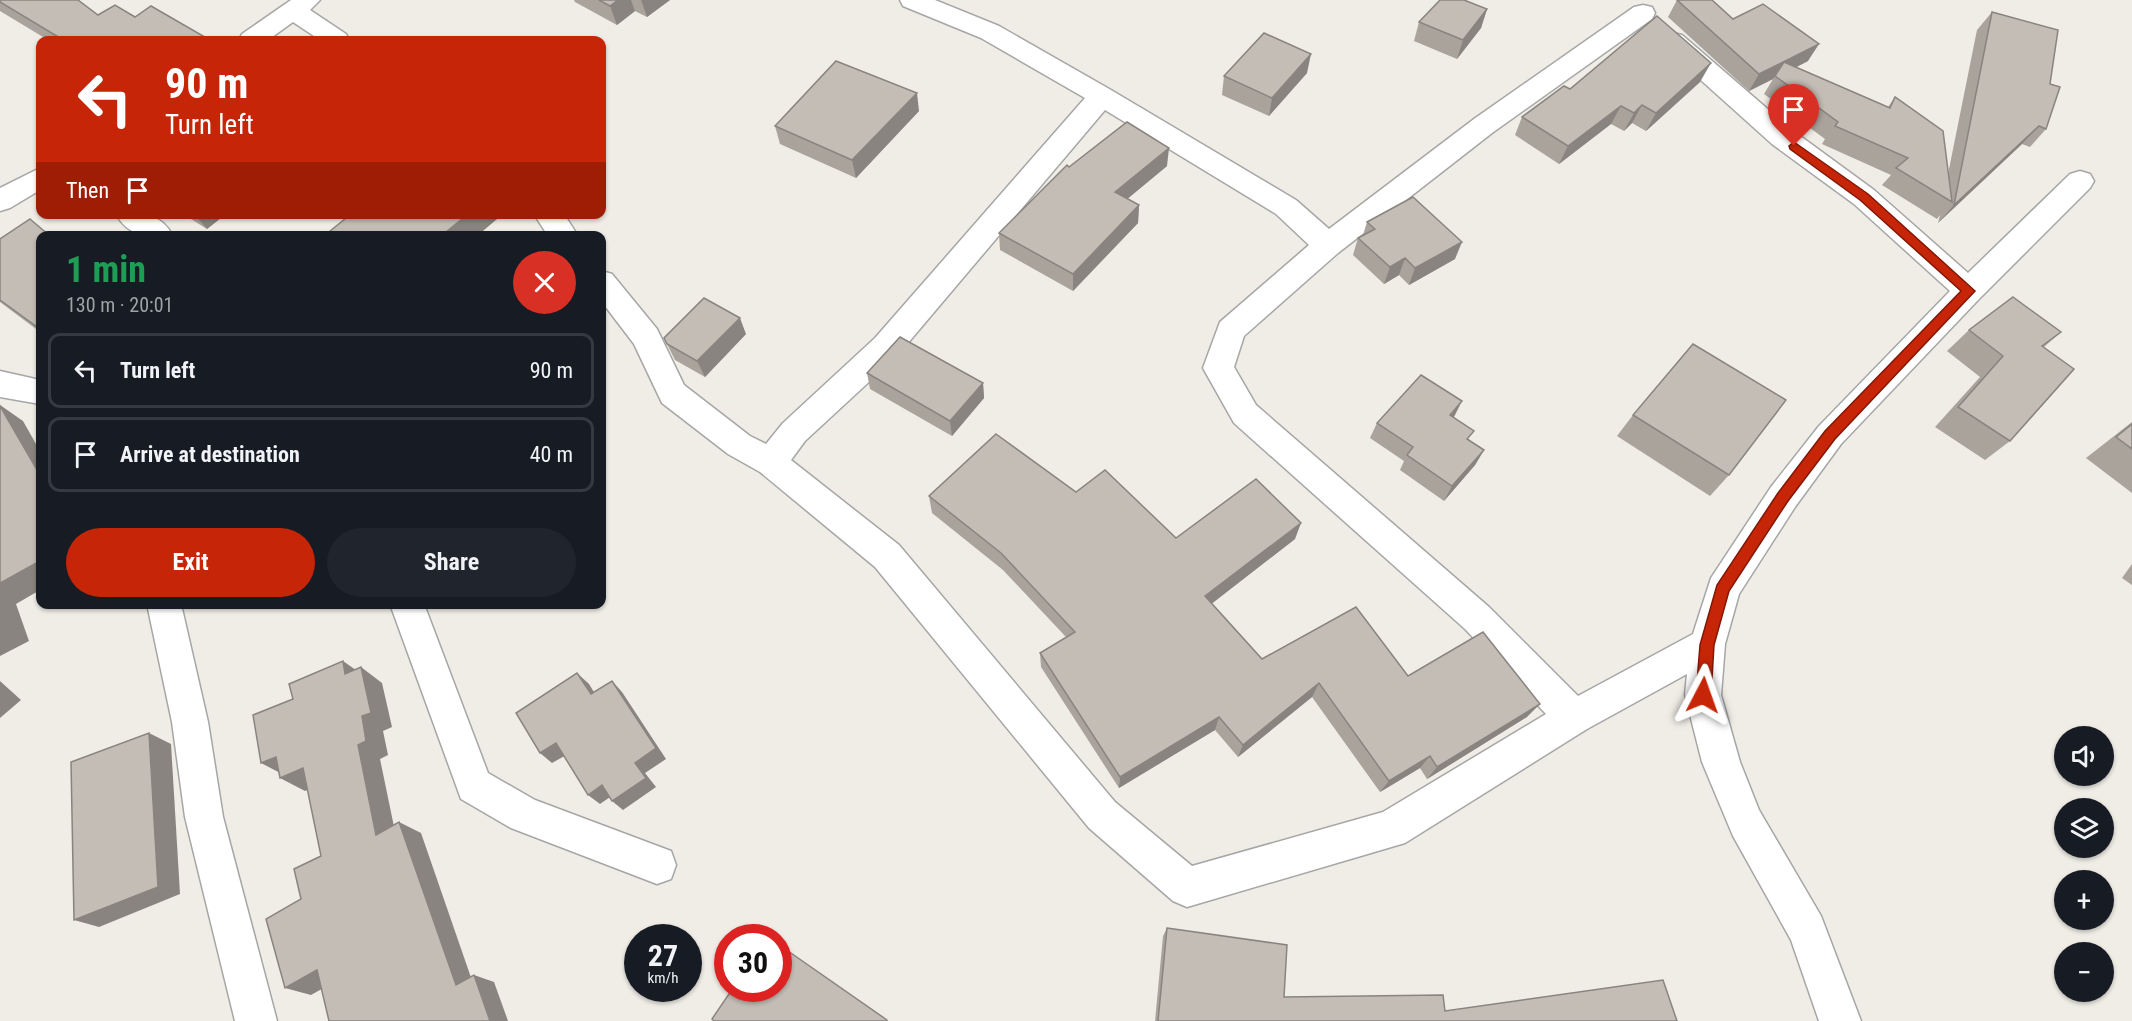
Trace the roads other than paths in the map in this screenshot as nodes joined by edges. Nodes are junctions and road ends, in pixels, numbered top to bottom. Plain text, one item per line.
1 (912, 0) edge
2 (300, 5) edge
3 (1637, 7) edge
4 (257, 36) edge
5 (333, 36) edge
6 (1102, 96) junction
7 (36, 180) edge
8 (2079, 181) dead end
9 (0, 201) edge
10 (137, 219) edge
11 (152, 231) edge
12 (1328, 245) junction
13 (606, 287) edge
14 (1969, 291) junction
15 (0, 384) edge
16 (36, 391) edge
17 (771, 462) junction
18 (165, 609) edge
19 (409, 609) edge
20 (1707, 645) junction
21 (1574, 717) junction
22 (657, 865) dead end
23 (256, 1021) edge
24 (1840, 1021) edge

1 - 6 street
2 - 4 street
2 - 5 street
3 - 12 street
3 - 14 street
6 - 12 street
6 - 17 street
7 - 9 street
8 - 14 street
10 - 11 street
12 - 21 street
13 - 17 street
14 - 20 street
15 - 16 street
17 - 21 street
18 - 23 street
19 - 22 street
20 - 21 street
20 - 24 street

